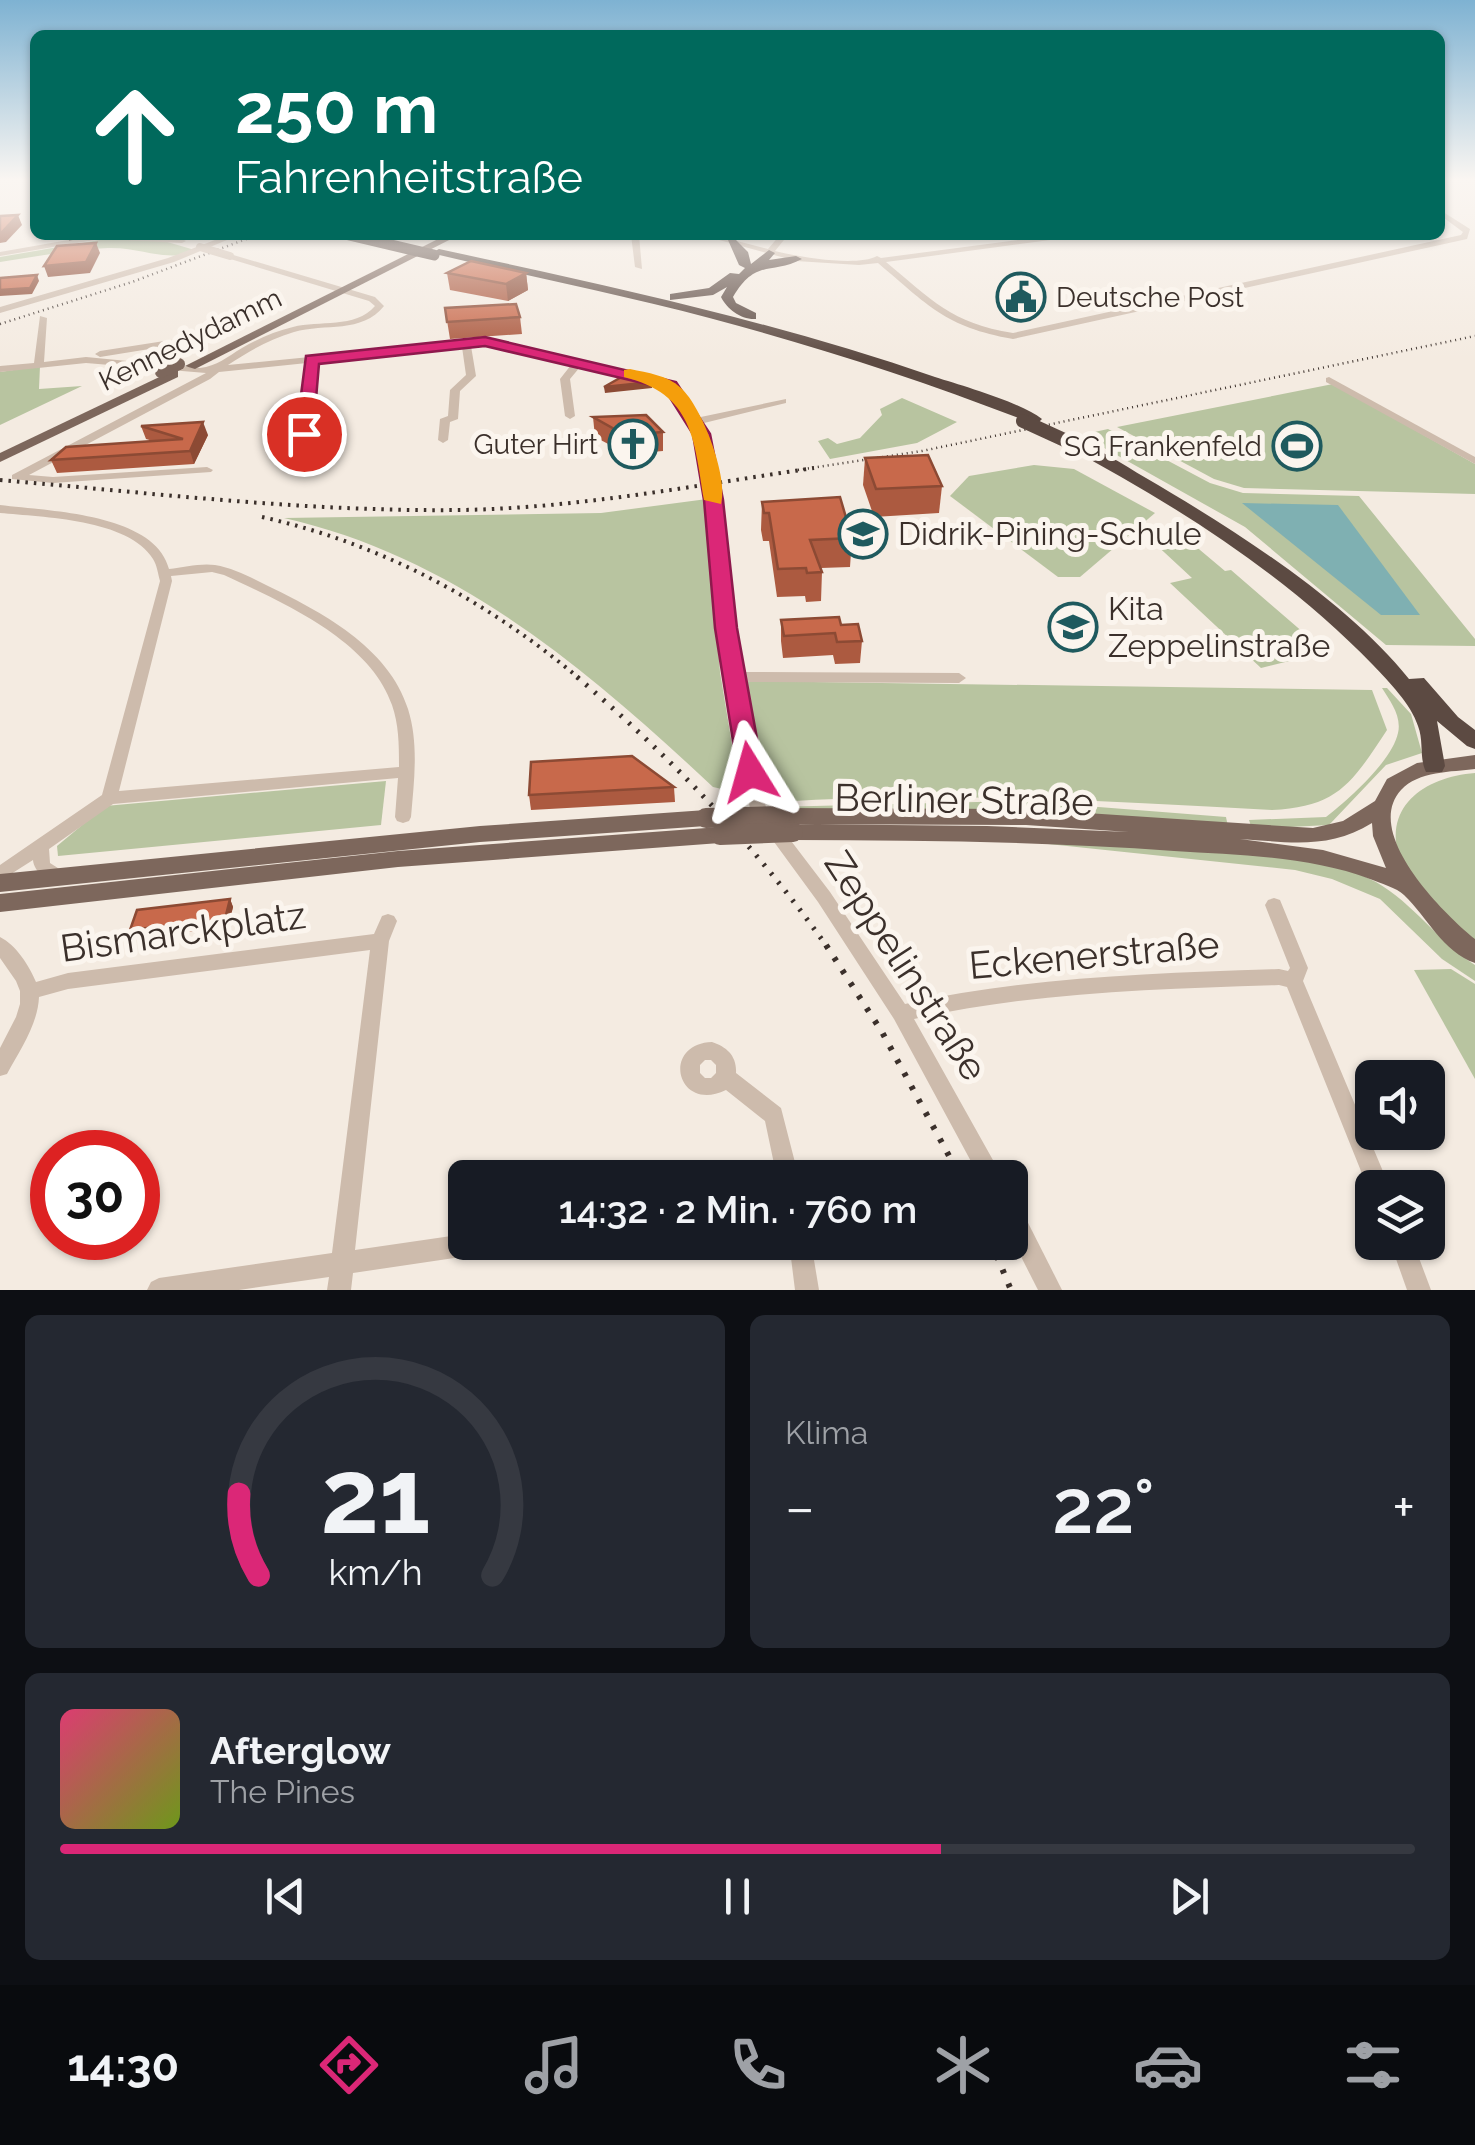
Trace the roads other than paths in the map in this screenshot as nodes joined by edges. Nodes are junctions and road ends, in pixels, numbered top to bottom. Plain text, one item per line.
1 (1470, 238) edge
2 (73, 240) edge
3 (173, 240) edge
4 (221, 240) edge
5 (388, 240) edge
6 (396, 240) edge
7 (636, 240) edge
8 (731, 240) edge
9 (736, 240) edge
10 (779, 240) edge
11 (1039, 240) edge
12 (182, 241) joint
13 (435, 246) edge
14 (768, 250) junction
15 (0, 254) edge
16 (796, 258) junction
17 (880, 260) junction
18 (750, 266) junction
19 (639, 267) dead end
20 (340, 290) junction
21 (627, 293) junction
22 (0, 310) edge
23 (43, 318) dead end
24 (233, 322) dead end
25 (173, 342) junction
26 (466, 342) junction
27 (852, 352) junction
28 (86, 360) junction
29 (312, 360) junction
30 (578, 362) junction
31 (39, 363) junction
32 (888, 366) junction
33 (171, 368) junction
34 (0, 369) edge
35 (216, 370) junction
36 (1329, 380) dead end
37 (782, 401) dead end
38 (570, 416) dead end
39 (693, 422) junction
40 (304, 440) dead end
41 (443, 440) dead end
42 (1076, 441) junction
43 (0, 450) edge
44 (0, 458) edge
45 (1475, 461) edge
46 (206, 470) dead end
47 (0, 509) edge
48 (166, 573) junction
49 (738, 677) junction
50 (959, 678) dead end
51 (1420, 686) junction
52 (1475, 729) edge
53 (1475, 742) edge
54 (1475, 762) edge
55 (1434, 766) junction
56 (407, 772) junction
57 (110, 798) junction
58 (1382, 806) junction
59 (403, 817) dead end
60 (1270, 843) junction
61 (40, 846) junction
62 (399, 851) junction
63 (0, 874) edge
64 (58, 877) junction
65 (0, 883) edge
66 (1404, 885) junction
67 (0, 903) edge
68 (1274, 905) dead end
69 (0, 945) edge
70 (1475, 954) edge
71 (1294, 981) junction
72 (32, 991) junction
73 (901, 1013) junction
74 (0, 1067) edge
75 (726, 1076) dead end
76 (784, 1160) edge
77 (982, 1160) edge
78 (1372, 1170) edge
79 (1028, 1247) edge
80 (448, 1252) edge
81 (803, 1260) edge
82 (1408, 1260) edge
83 (340, 1278) edge
84 (159, 1290) edge
85 (808, 1290) edge
86 (1050, 1290) edge
87 (1420, 1290) edge

1 - 17 street
2 - 15 street
3 - 12 street
4 - 22 street
5 - 13 highway, bridge
6 - 13 highway, bridge
7 - 19 street
8 - 18 highway
9 - 14 street
10 - 14 street
11 - 17 street
12 - 20 street, bridge
13 - 20 main road, Kennedydamm
13 - 21 highway
13 - 32 highway
14 - 16 street
14 - 17 street
14 - 18 highway
16 - 17 street
16 - 18 highway
18 - 21 highway
18 - 27 highway
20 - 33 main road, Kennedydamm
20 - 35 street
21 - 27 highway
23 - 31 street
24 - 25 street
25 - 28 street
25 - 33 street
26 - 29 street, Zeppelinstraße
26 - 30 street, Zeppelinstraße
26 - 41 street
27 - 32 highway
28 - 31 street
28 - 33 street
29 - 35 street, Zeppelinstraße
29 - 40 street
30 - 38 street
30 - 39 street, Zeppelinstraße
31 - 34 street
32 - 42 highway, bridge
33 - 35 street
33 - 43 main road, Kennedydamm
33 - 44 main road, Kennedydamm
35 - 46 street
36 - 45 street
37 - 39 street
39 - 49 street, Zeppelinstraße
42 - 51 highway
42 - 55 highway
47 - 48 street
48 - 56 street
48 - 57 street
49 - 50 street
49 - 73 street, Zeppelinstraße
51 - 52 highway
51 - 53 highway
54 - 55 main road
55 - 58 main road, Berliner Straße
56 - 57 street
56 - 59 street
57 - 61 street
58 - 60 main road, Berliner Straße
58 - 66 main road
60 - 62 main road, Berliner Straße, bridge
60 - 66 main road, Berliner Straße
61 - 63 street
61 - 64 street
62 - 64 main road, Bismarckplatz
62 - 67 main road, Bismarckplatz
64 - 65 main road, Bismarckplatz
66 - 70 main road
68 - 71 street
69 - 72 street, Bismarckplatz
71 - 73 street, Eckenerstraße
71 - 78 street
72 - 74 street
72 - 83 street, Bismarckplatz
73 - 77 street, Zeppelinstraße
75 - 76 street
79 - 86 street
80 - 83 street
81 - 85 street
82 - 87 street
83 - 84 street

